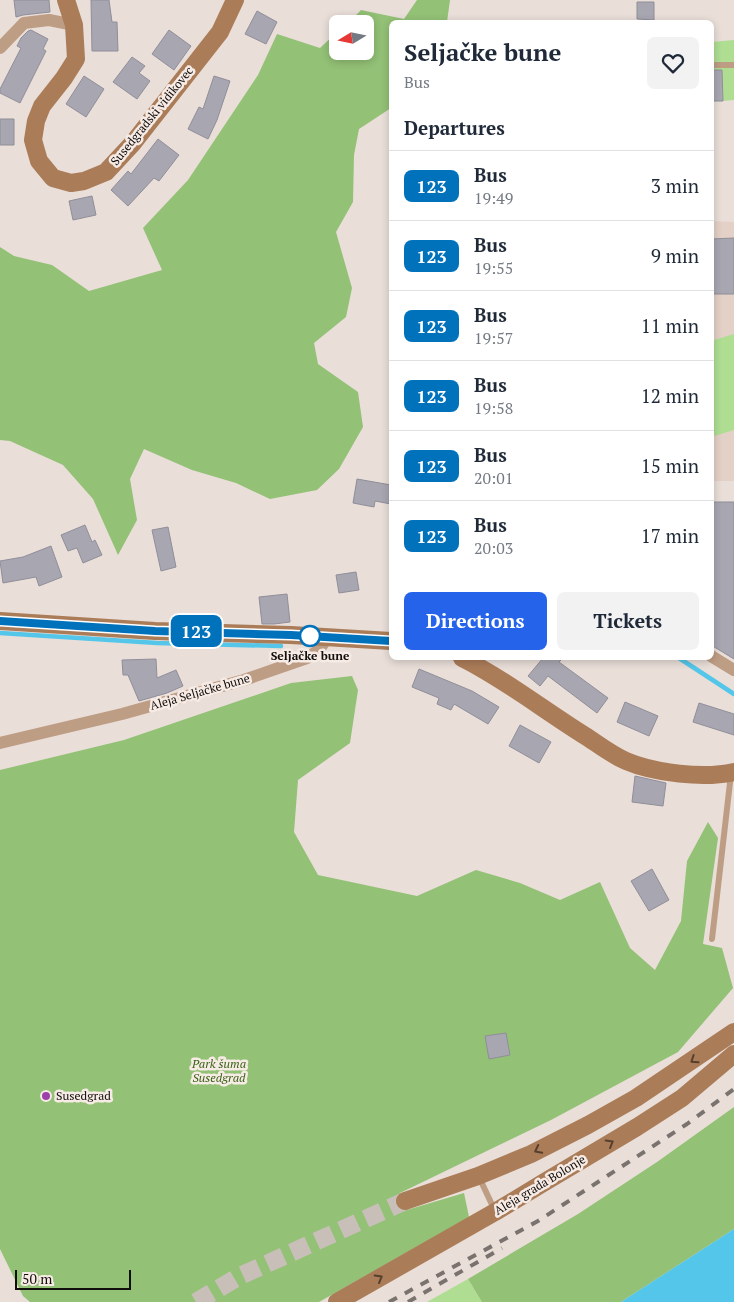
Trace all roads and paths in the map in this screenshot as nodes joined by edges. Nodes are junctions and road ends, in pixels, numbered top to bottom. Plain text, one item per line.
1 (66, 0) edge
2 (235, 0) edge
3 (74, 25) junction
4 (0, 48) edge
5 (714, 65) edge
6 (734, 65) edge
7 (0, 621) edge
8 (327, 638) junction
9 (389, 641) edge
10 (714, 658) edge
11 (466, 660) edge
12 (734, 670) edge
13 (0, 743) edge
14 (732, 772) edge
15 (712, 939) dead end
16 (734, 1032) edge
17 (734, 1054) edge
18 (478, 1176) junction
19 (405, 1201) tunnel mouth
20 (496, 1212) junction
21 (337, 1302) edge

1 - 3 street, Susedgradski vidikovec
2 - 3 street, Susedgradski vidikovec
3 - 4 street
5 - 6 lane
7 - 8 street
8 - 9 street
8 - 13 street, Aleja Seljačke bune
10 - 12 street
11 - 14 street
14 - 15 lane
16 -> 18 street
20 -> 17 street, Aleja grada Bolonje
18 - 19 street
18 - 20 lane
21 -> 20 street, Aleja grada Bolonje

